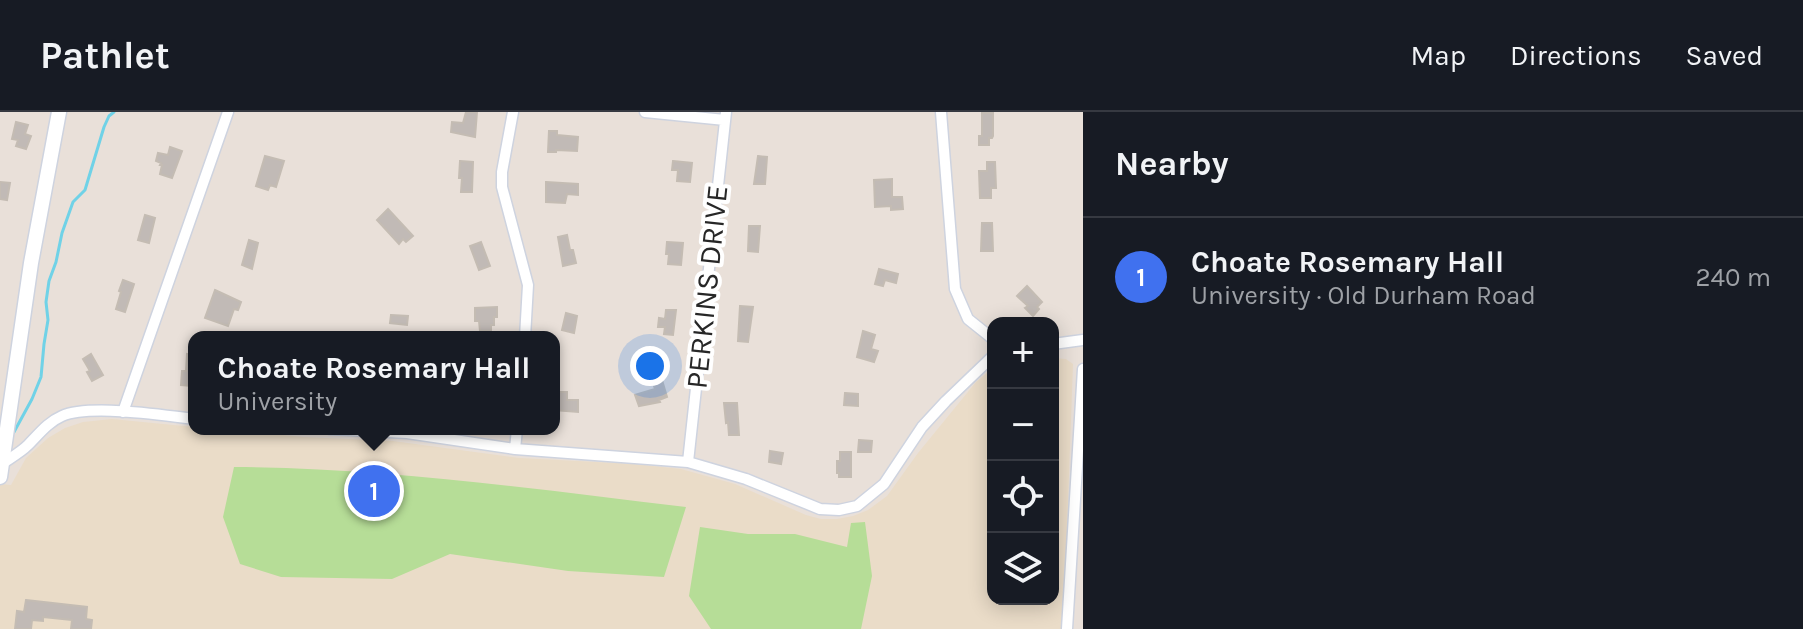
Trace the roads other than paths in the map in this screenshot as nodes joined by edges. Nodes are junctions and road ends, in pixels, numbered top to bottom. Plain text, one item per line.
1 (59, 112) edge
2 (228, 112) edge
3 (513, 112) edge
4 (645, 112) edge
5 (941, 112) edge
6 (725, 116) edge
7 (525, 331) edge
8 (987, 334) edge
9 (1083, 340) edge
10 (1059, 343) edge
11 (987, 362) edge
12 (1083, 369) edge
13 (123, 412) junction
14 (188, 418) edge
15 (420, 435) edge
16 (516, 435) edge
17 (515, 449) junction
18 (688, 462) junction
19 (1, 470) edge
20 (1067, 629) edge

1 - 19 main road
2 - 13 street
3 - 7 street
4 - 6 street
5 - 8 street
6 - 18 street, PERKINS DRIVE
9 - 10 street
11 - 18 street
12 - 20 street
13 - 14 street
13 - 19 street
15 - 17 street
16 - 17 street
17 - 18 street

